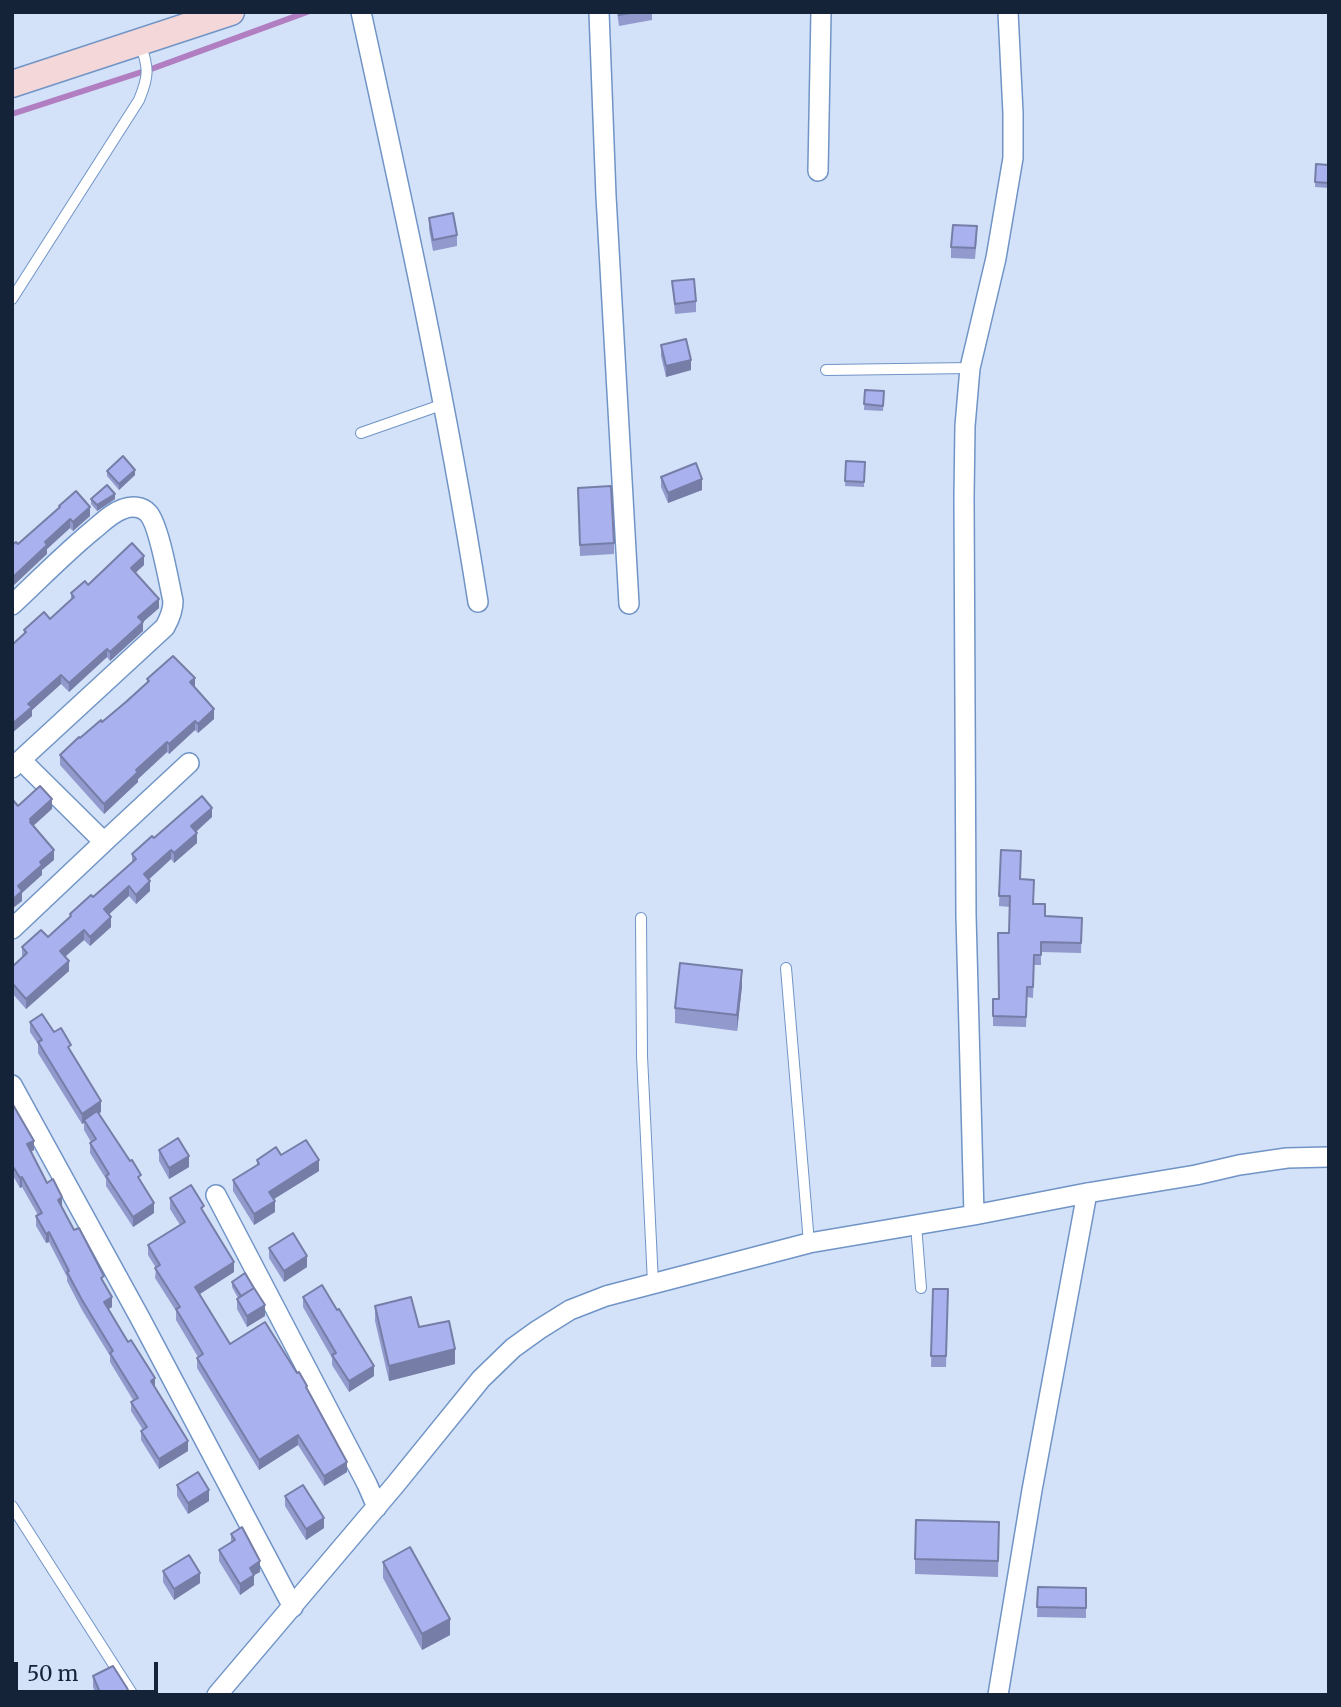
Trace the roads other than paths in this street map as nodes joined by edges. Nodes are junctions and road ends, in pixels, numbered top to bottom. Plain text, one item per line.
1 (232, 12) edge
2 (361, 12) edge
3 (599, 12) edge
4 (821, 12) edge
5 (1008, 12) edge
6 (143, 55) junction
7 (12, 84) edge
8 (818, 171) dead end
9 (12, 299) edge
10 (970, 368) junction
11 (826, 370) dead end
12 (444, 404) junction
13 (361, 433) dead end
14 (478, 602) dead end
15 (629, 604) dead end
16 (12, 605) edge
17 (189, 763) dead end
18 (16, 764) edge
19 (104, 842) junction
20 (641, 918) dead end
21 (12, 929) edge
22 (786, 968) dead end
23 (12, 1085) edge
24 (1329, 1157) edge
25 (1087, 1193) junction
26 (216, 1195) dead end
27 (974, 1215) junction
28 (916, 1225) junction
29 (809, 1243) junction
30 (653, 1283) junction
31 (921, 1288) dead end
32 (367, 1484) junction
33 (395, 1485) junction
34 (12, 1506) edge
35 (377, 1507) junction
36 (293, 1607) junction
37 (133, 1695) edge
38 (217, 1695) edge
39 (998, 1695) edge

1 - 6 street
2 - 12 street
3 - 15 street
4 - 8 street
5 - 10 street
6 - 7 street
6 - 9 lane
10 - 11 lane
10 - 27 street
12 - 13 lane
12 - 14 street
16 - 18 street
17 - 19 street
18 - 19 street
19 - 21 street
20 - 30 lane
22 - 29 lane
23 - 36 street
24 - 25 street
25 - 27 street
25 - 39 street
26 - 32 street
27 - 28 street
28 - 29 street
28 - 31 lane
29 - 30 street
30 - 33 street
32 - 33 street
32 - 35 street
33 - 35 street
34 - 37 lane
35 - 36 street
36 - 38 street

